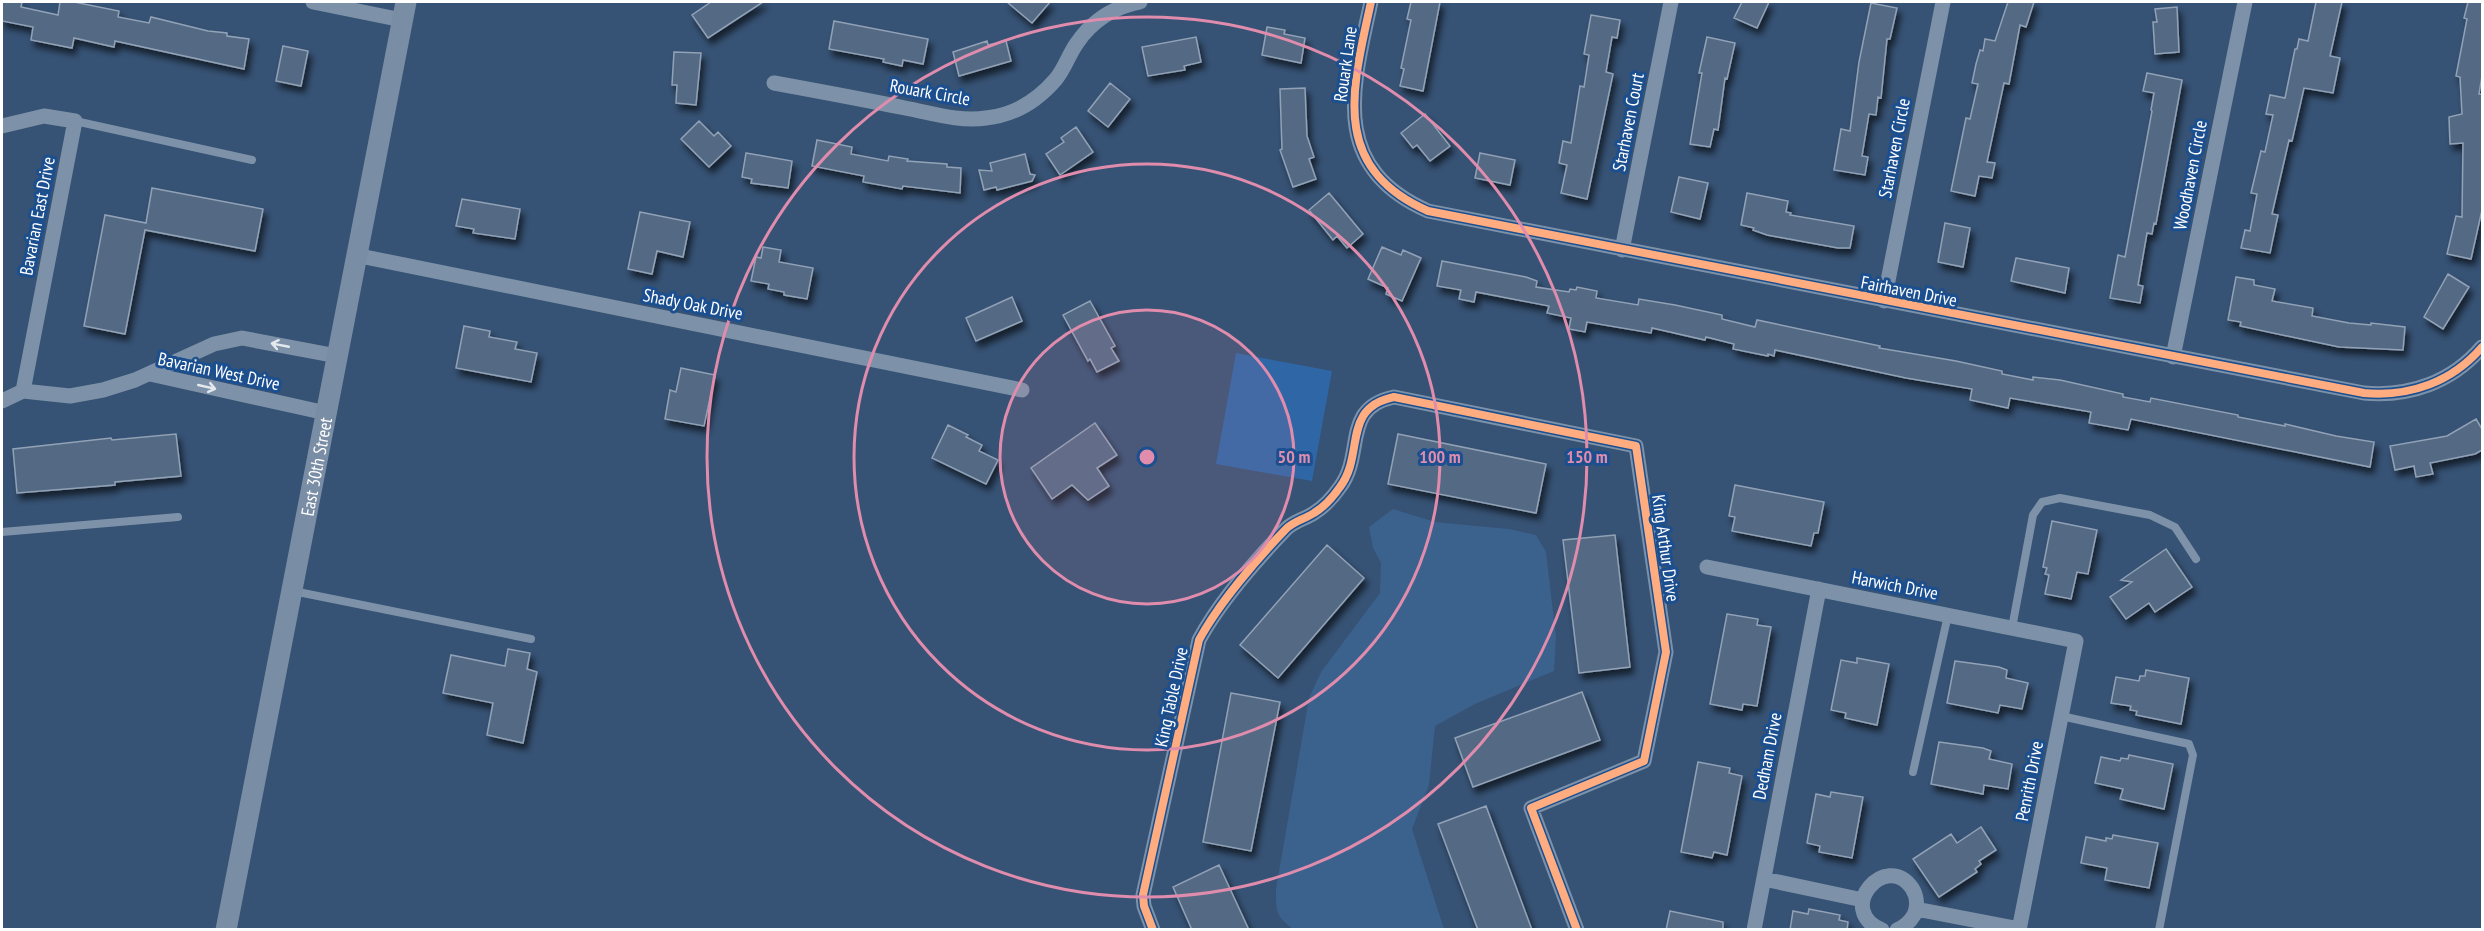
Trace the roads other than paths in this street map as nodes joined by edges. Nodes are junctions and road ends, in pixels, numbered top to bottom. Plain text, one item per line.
1 (312, 2) edge
2 (1140, 2) edge
3 (1371, 2) edge
4 (1671, 2) edge
5 (1943, 2) edge
6 (2245, 2) edge
7 (404, 10) edge
8 (774, 83) dead end
9 (75, 122) junction
10 (2, 126) edge
11 (1356, 131) joint
12 (252, 160) dead end
13 (1622, 250) junction
14 (356, 255) junction
15 (1884, 301) junction
16 (2482, 347) edge
17 (337, 356) junction
18 (2173, 357) junction
19 (150, 374) junction
20 (1022, 390) dead end
21 (23, 392) junction
22 (2, 401) edge
23 (326, 413) junction
24 (1340, 488) joint
25 (178, 517) dead end
26 (2, 532) edge
27 (2196, 559) dead end
28 (1707, 567) dead end
29 (1819, 589) junction
30 (292, 590) junction
31 (1948, 615) junction
32 (2012, 628) junction
33 (531, 639) dead end
34 (2076, 641) joint
35 (2061, 717) junction
36 (1914, 772) dead end
37 (1764, 879) junction
38 (1863, 900) junction
39 (1916, 909) junction
40 (2019, 929) edge
41 (226, 930) edge
42 (1153, 930) edge
43 (1577, 930) edge
44 (1754, 930) edge
45 (1882, 930) edge
46 (1897, 930) edge
47 (2159, 930) edge

1 - 7 street
2 - 8 street, Rouark Circle
3 - 11 street, Rouark Lane
4 - 13 street, Starhaven Court
5 - 15 street, Starhaven Circle
6 - 18 street, Woodhaven Circle
7 - 14 main road, East 30th Street
9 - 10 street
9 - 12 lane
9 - 21 street, Bavarian East Drive
11 - 13 street, Fairhaven Drive
13 - 15 street, Fairhaven Drive
14 - 17 main road, East 30th Street
14 - 20 street, Shady Oak Drive
15 - 18 street, Fairhaven Drive
16 - 18 street, Fairhaven Drive
17 -> 19 street
17 - 23 main road, East 30th Street
19 - 21 street, Bavarian West Drive
19 -> 23 street, Bavarian West Drive
21 - 22 street, Bavarian West Drive
23 - 30 main road, East 30th Street
24 - 42 street, King Table Drive
24 - 43 street, King Arthur Drive
25 - 26 lane
27 - 32 lane
28 - 29 street, Harwich Drive
29 - 31 street, Harwich Drive
29 - 37 street, Dedham Drive
30 - 33 lane
30 - 41 main road, East 30th Street
31 - 32 street, Harwich Drive
31 - 36 lane
32 - 34 street, Harwich Drive
34 - 35 street, Penrith Drive
35 - 40 street, Penrith Drive
35 - 47 lane
37 - 38 street
37 - 44 street, Dedham Drive
38 - 39 street
38 - 45 street
39 - 40 street
39 - 46 street

